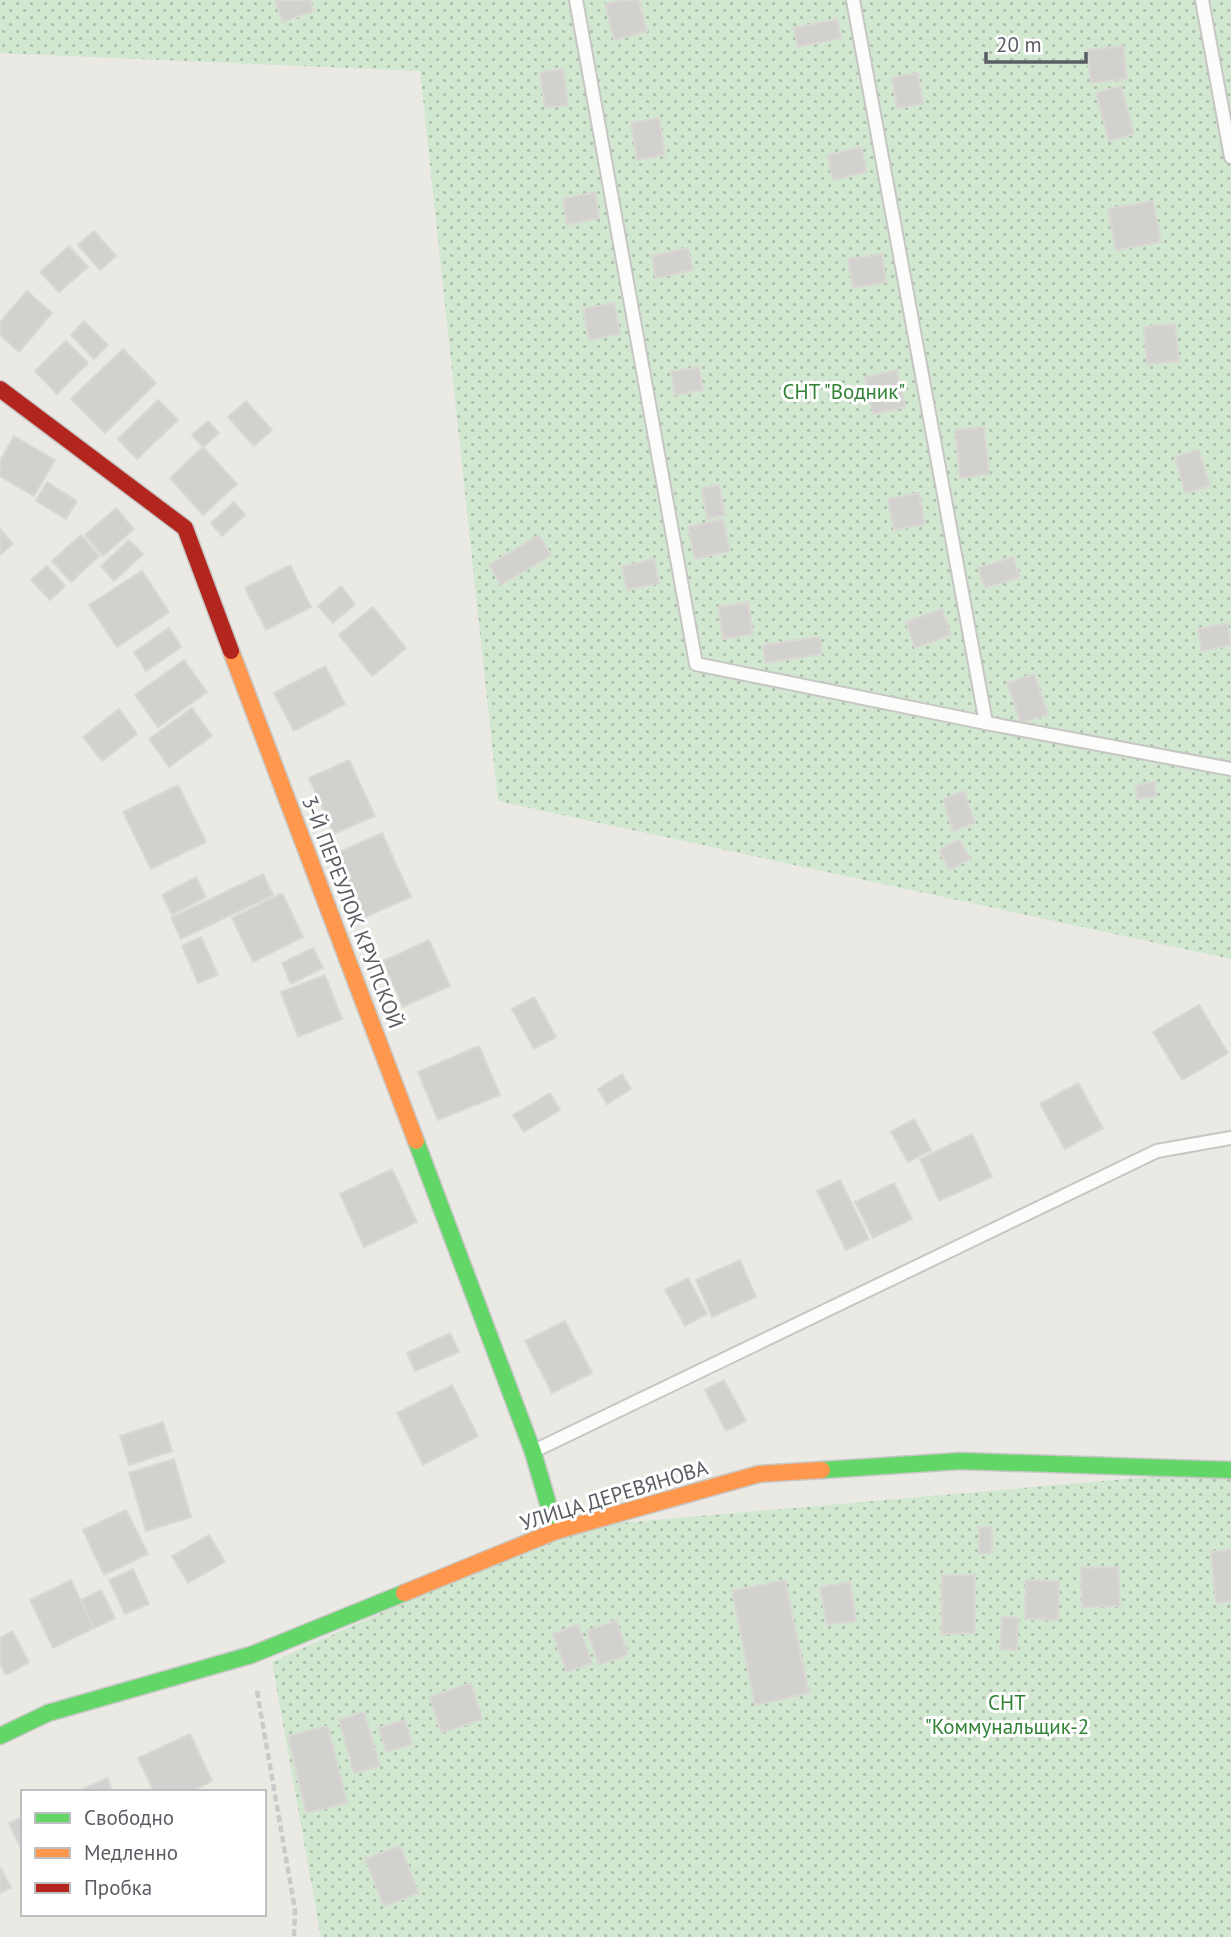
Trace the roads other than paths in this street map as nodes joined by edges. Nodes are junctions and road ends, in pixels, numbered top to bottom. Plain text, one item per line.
1 (576, 0) edge
2 (853, 0) edge
3 (1202, 0) edge
4 (1231, 157) edge
5 (0, 388) edge
6 (986, 723) junction
7 (1231, 769) edge
8 (1231, 1138) edge
9 (533, 1452) junction
10 (1231, 1470) edge
11 (556, 1531) junction
12 (0, 1736) edge

1 - 6 lane
2 - 6 lane
3 - 4 lane
5 - 9 street, 3-Й ПЕРЕУЛОК КРУПСКОЙ
6 - 7 lane
8 - 9 lane
9 - 11 street, 3-Й ПЕРЕУЛОК КРУПСКОЙ
10 - 11 street, УЛИЦА ДЕРЕВЯНОВА
11 - 12 street, УЛИЦА ДЕРЕВЯНОВА

